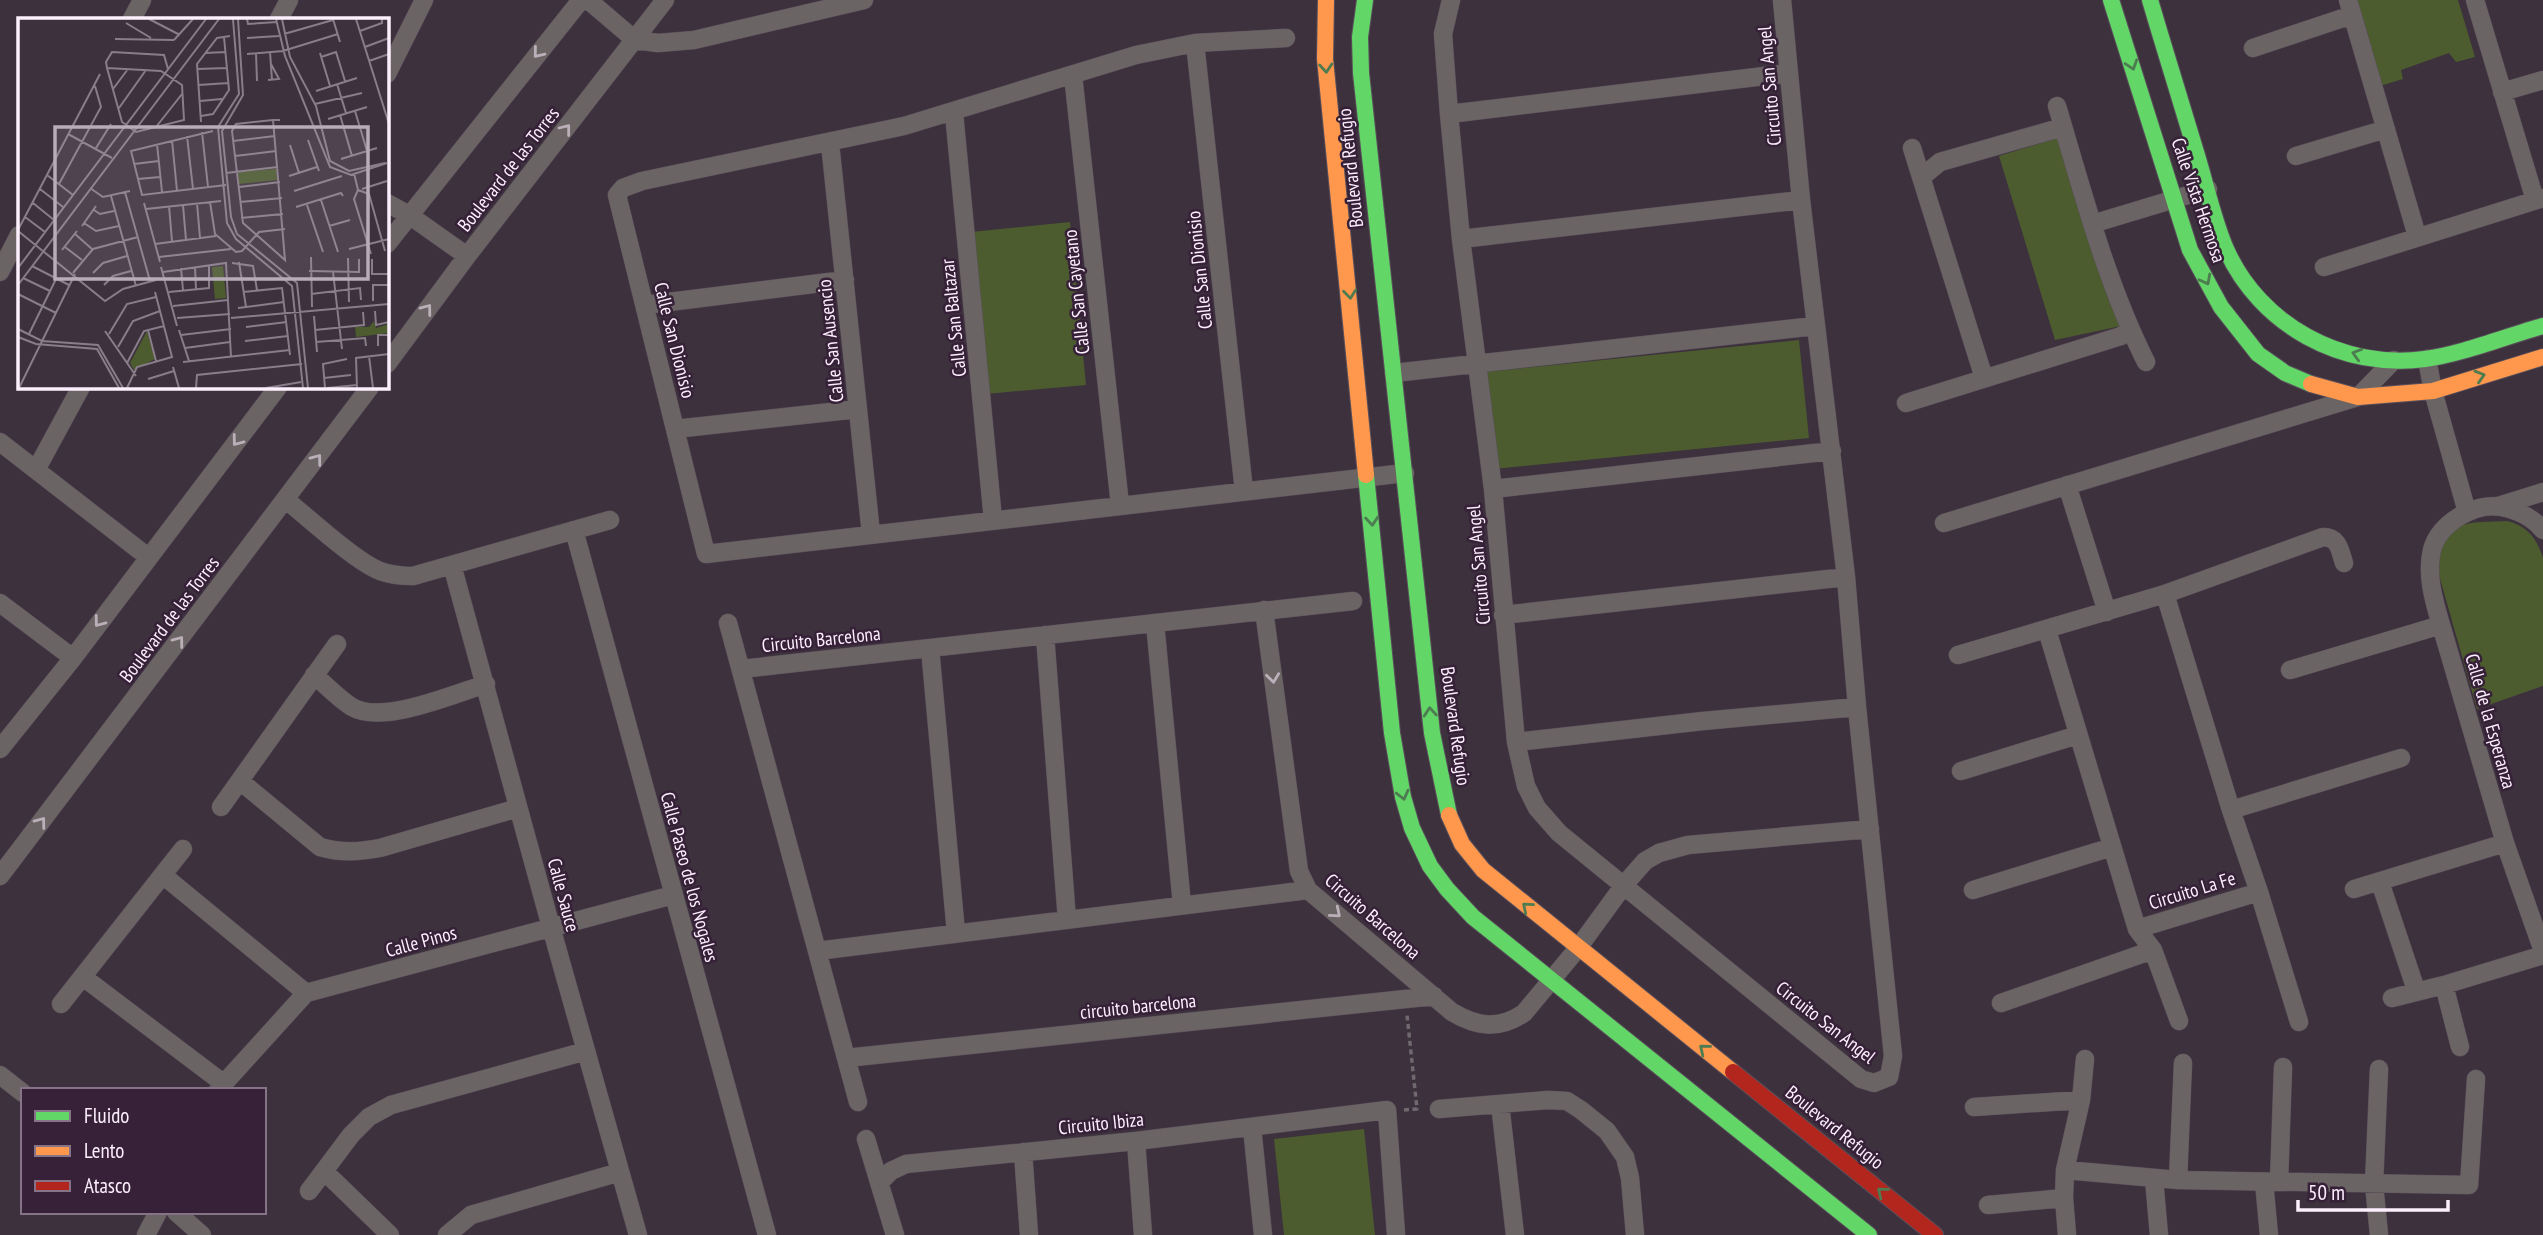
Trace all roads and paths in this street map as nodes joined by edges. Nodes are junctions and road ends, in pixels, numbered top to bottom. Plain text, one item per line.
1 (142, 0) edge
2 (289, 0) edge
3 (424, 0) edge
4 (581, 0) edge
5 (588, 0) edge
6 (665, 0) edge
7 (864, 0) edge
8 (1326, 0) edge
9 (1364, 0) edge
10 (1451, 0) edge
11 (1782, 0) edge
12 (2111, 0) edge
13 (2150, 0) edge
14 (2475, 0) edge
15 (820, 7) edge
16 (2350, 7) edge
17 (133, 18) edge
18 (280, 18) edge
19 (1286, 38) dead end
20 (635, 40) junction
21 (1195, 43) junction
22 (2253, 48) dead end
23 (388, 72) edge
24 (1788, 72) junction
25 (1073, 75) junction
26 (2543, 80) edge
27 (2502, 92) junction
28 (2057, 106) dead end
29 (954, 113) junction
30 (1449, 114) junction
31 (2063, 127) junction
32 (2386, 129) junction
33 (830, 143) junction
34 (1912, 148) dead end
35 (2296, 156) dead end
36 (1923, 176) junction
37 (2208, 189) junction
38 (2539, 199) edge
39 (1801, 200) junction
40 (2174, 200) junction
41 (388, 204) edge
42 (409, 215) junction
43 (2092, 224) junction
44 (2417, 236) junction
45 (18, 237) edge
46 (1461, 239) junction
47 (388, 243) edge
48 (467, 256) junction
49 (2324, 267) dead end
50 (0, 272) edge
51 (845, 280) junction
52 (645, 305) junction
53 (1815, 326) junction
54 (2543, 326) edge
55 (2130, 330) junction
56 (2543, 357) edge
57 (2427, 359) junction
58 (2394, 360) junction
59 (2146, 362) dead end
60 (388, 363) edge
61 (1478, 363) junction
62 (1394, 373) junction
63 (1984, 378) junction
64 (80, 388) edge
65 (277, 388) edge
66 (369, 388) edge
67 (2433, 391) junction
68 (2358, 397) junction
69 (1906, 402) dead end
70 (858, 409) junction
71 (675, 429) junction
72 (0, 442) edge
73 (1832, 451) junction
74 (36, 470) junction
75 (1405, 473) junction
76 (1368, 477) junction
77 (2067, 485) junction
78 (1493, 489) junction
79 (1244, 491) junction
80 (2543, 492) edge
81 (286, 500) junction
82 (1120, 505) junction
83 (2498, 506) junction
84 (2467, 512) junction
85 (610, 520) dead end
86 (993, 520) junction
87 (1944, 523) dead end
88 (574, 530) junction
89 (2543, 530) edge
90 (871, 534) junction
91 (148, 556) junction
92 (2344, 563) dead end
93 (452, 565) junction
94 (1846, 577) junction
95 (2165, 594) junction
96 (1353, 601) dead end
97 (0, 603) edge
98 (1264, 610) junction
99 (2106, 612) junction
100 (1503, 615) junction
101 (728, 623) dead end
102 (1155, 623) junction
103 (2441, 625) junction
104 (2047, 630) junction
105 (1045, 635) junction
106 (337, 644) dead end
107 (930, 648) junction
108 (1958, 655) dead end
109 (73, 658) junction
110 (741, 669) junction
111 (2290, 670) dead end
112 (314, 675) junction
113 (486, 684) junction
114 (1857, 707) junction
115 (2078, 735) junction
116 (1516, 742) junction
117 (0, 750) edge
118 (2401, 758) dead end
119 (1961, 771) dead end
120 (240, 781) junction
121 (221, 807) dead end
122 (518, 808) junction
123 (2231, 810) junction
124 (1870, 829) junction
125 (2505, 843) junction
126 (2112, 848) junction
127 (183, 849) dead end
128 (0, 876) edge
129 (163, 876) junction
130 (2380, 882) junction
131 (1624, 885) junction
132 (2354, 889) dead end
133 (1308, 890) junction
134 (1973, 890) dead end
135 (2259, 892) junction
136 (673, 895) junction
137 (1182, 905) junction
138 (1067, 920) junction
139 (551, 927) junction
140 (2137, 929) junction
141 (956, 933) junction
142 (1578, 948) junction
143 (2154, 950) junction
144 (817, 951) junction
145 (2543, 953) edge
146 (83, 977) junction
147 (1553, 980) junction
148 (2444, 985) junction
149 (2416, 990) junction
150 (306, 993) junction
151 (1434, 996) junction
152 (2392, 998) dead end
153 (1405, 999) junction
154 (2001, 1003) dead end
155 (61, 1004) dead end
156 (2179, 1021) dead end
157 (2299, 1022) dead end
158 (2460, 1046) dead end
159 (586, 1051) junction
160 (846, 1058) junction
161 (2085, 1059) dead end
162 (2183, 1063) dead end
163 (2283, 1067) dead end
164 (2379, 1069) dead end
165 (0, 1075) edge
166 (2476, 1079) dead end
167 (221, 1086) edge
168 (21, 1091) edge
169 (2081, 1100) junction
170 (858, 1102) dead end
171 (1500, 1104) junction
172 (1975, 1107) dead end
173 (1439, 1109) dead end
174 (1388, 1110) junction
175 (1252, 1127) junction
176 (866, 1139) dead end
177 (1136, 1141) junction
178 (1023, 1152) junction
179 (2065, 1170) junction
180 (324, 1171) junction
181 (620, 1172) junction
182 (2154, 1179) junction
183 (2178, 1180) junction
184 (2272, 1182) junction
185 (879, 1183) junction
186 (2374, 1184) junction
187 (309, 1191) dead end
188 (2064, 1198) junction
189 (1987, 1205) dead end
190 (157, 1214) edge
191 (178, 1214) edge
192 (145, 1235) edge
193 (202, 1235) edge
194 (390, 1235) edge
195 (447, 1235) edge
196 (638, 1235) edge
197 (767, 1235) edge
198 (895, 1235) edge
199 (1030, 1235) edge
200 (1143, 1235) edge
201 (1263, 1235) edge
202 (1396, 1235) edge
203 (1515, 1235) edge
204 (1635, 1235) edge
205 (1869, 1235) edge
206 (1935, 1235) edge
207 (2067, 1235) edge
208 (2159, 1235) edge
209 (2269, 1235) edge
210 (2379, 1235) edge

1 - 17 street
2 - 18 street
3 - 23 street
4 -> 42 street
5 - 20 street
6 - 20 street, Boulevard de las Torres
7 - 15 street
8 -> 76 street, Boulevard Refugio
9 - 62 street, Boulevard Refugio
10 - 30 street, Circuito San Angel
11 - 24 street, Circuito San Angel
12 -> 40 street, Calle Vista Hermosa
13 - 37 street, Calle Vista Hermosa
14 - 27 street
15 - 20 street
16 - 22 street
16 - 32 street
19 - 21 street, Calle San Dionisio
48 -> 20 street, Boulevard de las Torres
21 - 25 street, Calle San Dionisio
21 - 79 street, Calle San Dionisio
24 - 30 street
24 - 39 street, Circuito San Angel
25 - 29 street, Calle San Dionisio
25 - 82 street, Calle San Cayetano
26 - 27 street
27 - 38 street
28 - 31 street
29 - 33 street, Calle San Dionisio
29 - 86 street, Calle San Baltazar
30 - 46 street, Circuito San Angel
31 - 36 street
31 - 43 street
32 - 35 street
32 - 44 street
33 - 51 street, Calle San Ausencio
33 - 52 street, Calle San Dionisio
34 - 36 street
36 - 63 street
37 - 40 street
58 -> 37 street, Calle Vista Hermosa
38 - 44 street
39 - 46 street
39 - 53 street, Circuito San Angel
40 - 43 street
40 -> 68 street, Calle Vista Hermosa
41 - 42 street
42 - 47 street
42 - 48 street
43 - 55 street
44 - 49 street
45 - 50 street
46 - 61 street, Circuito San Angel
60 -> 48 street, Boulevard de las Torres
51 - 52 street
51 - 70 street, Calle San Ausencio
52 - 71 street, Calle San Dionisio
53 - 61 street
53 - 73 street, Circuito San Angel
54 - 57 street, Calle Vista Hermosa
55 - 59 street
55 - 63 street
67 -> 56 street, Calle Vista Hermosa
57 - 58 street, Calle Vista Hermosa
57 - 67 street
58 - 68 street
61 - 62 street
61 - 78 street, Circuito San Angel
62 - 75 street, Boulevard Refugio
63 - 69 street
64 - 74 street
65 -> 91 street
81 -> 66 street, Boulevard de las Torres
67 - 68 street, Calle Vista Hermosa
67 - 84 street
68 - 77 street
70 - 71 street
70 - 90 street, Calle San Ausencio
71 - 90 street, Calle San Dionisio
72 - 74 street
73 - 78 street
73 - 94 street, Circuito San Angel
74 - 91 street
75 - 76 street, Calle San Dionisio
142 -> 75 street, Boulevard Refugio
76 - 79 street, Calle San Dionisio
76 -> 147 street, Boulevard Refugio
77 - 87 street
77 - 99 street
78 - 100 street, Circuito San Angel
79 - 82 street, Calle San Dionisio
80 - 83 street, Calle de la Esperanza
81 - 93 street
128 -> 81 street, Boulevard de las Torres
82 - 86 street, Calle San Dionisio
83 - 84 street, Calle de la Esperanza
83 - 89 street
84 - 103 street, Calle de la Esperanza
85 - 88 street
86 - 90 street, Calle San Dionisio
88 - 93 street
88 - 136 street, Calle Paseo de los Nogales
91 -> 109 street
92 - 95 street
93 - 113 street, Calle Sauce
94 - 100 street
94 - 114 street, Circuito San Angel
95 - 99 street
95 - 123 street, Circuito La Fe
96 - 98 street, Circuito Barcelona
97 - 109 street
98 - 102 street, Circuito Barcelona
98 -> 133 street, Circuito Barcelona
99 - 104 street
100 - 116 street, Circuito San Angel
101 - 110 street
102 - 105 street, Circuito Barcelona
102 - 137 street
103 - 111 street
103 - 125 street, Calle de la Esperanza
104 - 108 street
104 - 115 street, Circuito La Fe
105 - 107 street, Circuito Barcelona
105 - 138 street
106 - 112 street
107 - 110 street, Circuito Barcelona
107 - 141 street
109 - 117 street
110 - 144 street, Circuito Barcelona
112 - 113 street
112 - 120 street
113 - 122 street, Calle Sauce
114 - 116 street
114 - 124 street, Circuito San Angel
115 - 119 street
115 - 126 street, Circuito La Fe
116 - 131 street, Circuito San Angel
118 - 123 street
120 - 121 street
120 - 122 street
122 - 139 street, Calle Sauce
123 - 135 street, Circuito La Fe
124 - 131 street, Circuito Barcelona
124 - 131 street, Circuito San Angel
125 - 130 street
125 - 145 street, Calle de la Esperanza
126 - 134 street
126 - 140 street, Circuito La Fe
127 - 129 street
129 - 146 street
129 - 150 street
130 - 132 street
130 - 149 street
131 - 142 street, Circuito Barcelona
133 - 137 street
133 -> 151 street, Circuito Barcelona
135 - 140 street, Circuito La Fe
135 - 157 street
136 - 139 street, Calle Pinos
136 - 197 street, Calle Paseo de los Nogales
137 - 138 street
138 - 141 street
139 - 150 street, Calle Pinos
139 - 159 street, Calle Sauce
140 - 143 street
141 - 144 street
142 - 147 street, Circuito Barcelona
206 -> 142 street, Boulevard Refugio
143 - 154 street
143 - 156 street
144 - 160 street, Circuito Barcelona
145 - 148 street
146 - 155 street
146 - 167 street
147 - 151 street, Circuito Barcelona
147 - 205 street, Boulevard Refugio
148 - 149 street
148 - 158 street
149 - 152 street
150 - 167 street
151 - 153 street, circuito barcelona
153 - 160 street, circuito barcelona
153 - 174 path
159 - 180 street
159 - 181 street, Calle Sauce
160 - 170 street, Circuito Barcelona
161 - 169 street
162 - 183 street
163 - 184 street
164 - 186 street
165 - 168 street
166 - 186 street
169 - 172 street
169 - 179 street
171 - 173 street
171 - 203 street
171 - 204 street
174 - 175 street, Circuito Ibiza
174 - 202 street
175 - 177 street, Circuito Ibiza
175 - 201 street
176 - 185 street
177 - 178 street, Circuito Ibiza
177 - 200 street
178 - 185 street, Circuito Ibiza
178 - 199 street
179 - 182 street
179 - 188 street
180 - 187 street
180 - 194 street
181 - 195 street
181 - 196 street, Calle Sauce
182 - 183 street
182 - 208 street
183 - 184 street
184 - 186 street
184 - 209 street
185 - 198 street
186 - 210 street
188 - 189 street
188 - 207 street
190 - 192 street
191 - 193 street

